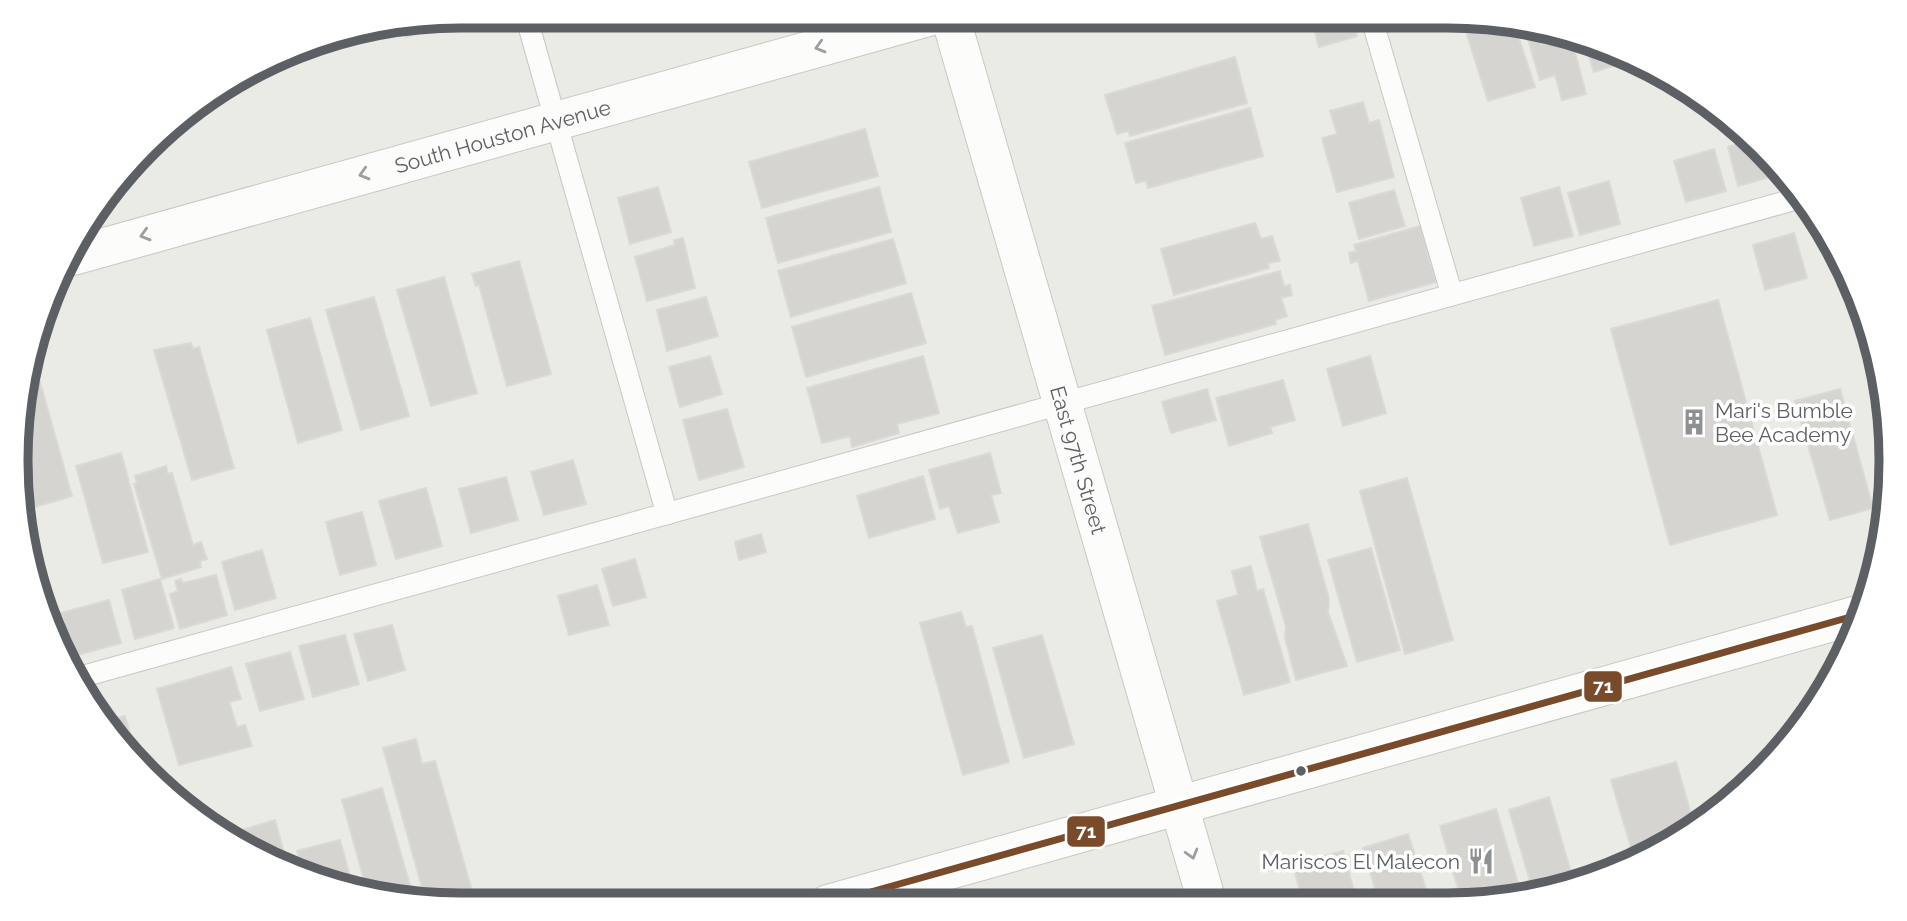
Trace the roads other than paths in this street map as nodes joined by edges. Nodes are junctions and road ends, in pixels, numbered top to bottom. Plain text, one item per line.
1 (529, 28) edge
2 (890, 28) edge
3 (953, 28) edge
4 (1374, 28) edge
5 (556, 121) junction
6 (1792, 200) edge
7 (81, 254) edge
8 (1452, 295) junction
9 (1062, 404) junction
10 (667, 514) junction
11 (1849, 617) edge
12 (85, 676) edge
13 (1178, 806) junction
14 (867, 893) edge
15 (1204, 893) edge

1 - 5 lane
2 -> 5 street, South Houston Avenue
3 - 9 street, East 97th Street
4 - 8 lane
5 -> 7 street, South Houston Avenue
5 - 10 lane
6 - 8 lane
8 - 9 lane
9 - 10 lane
9 - 13 street, East 97th Street
10 - 12 lane
11 - 13 street
13 - 14 street
13 -> 15 street, East 97th Street

